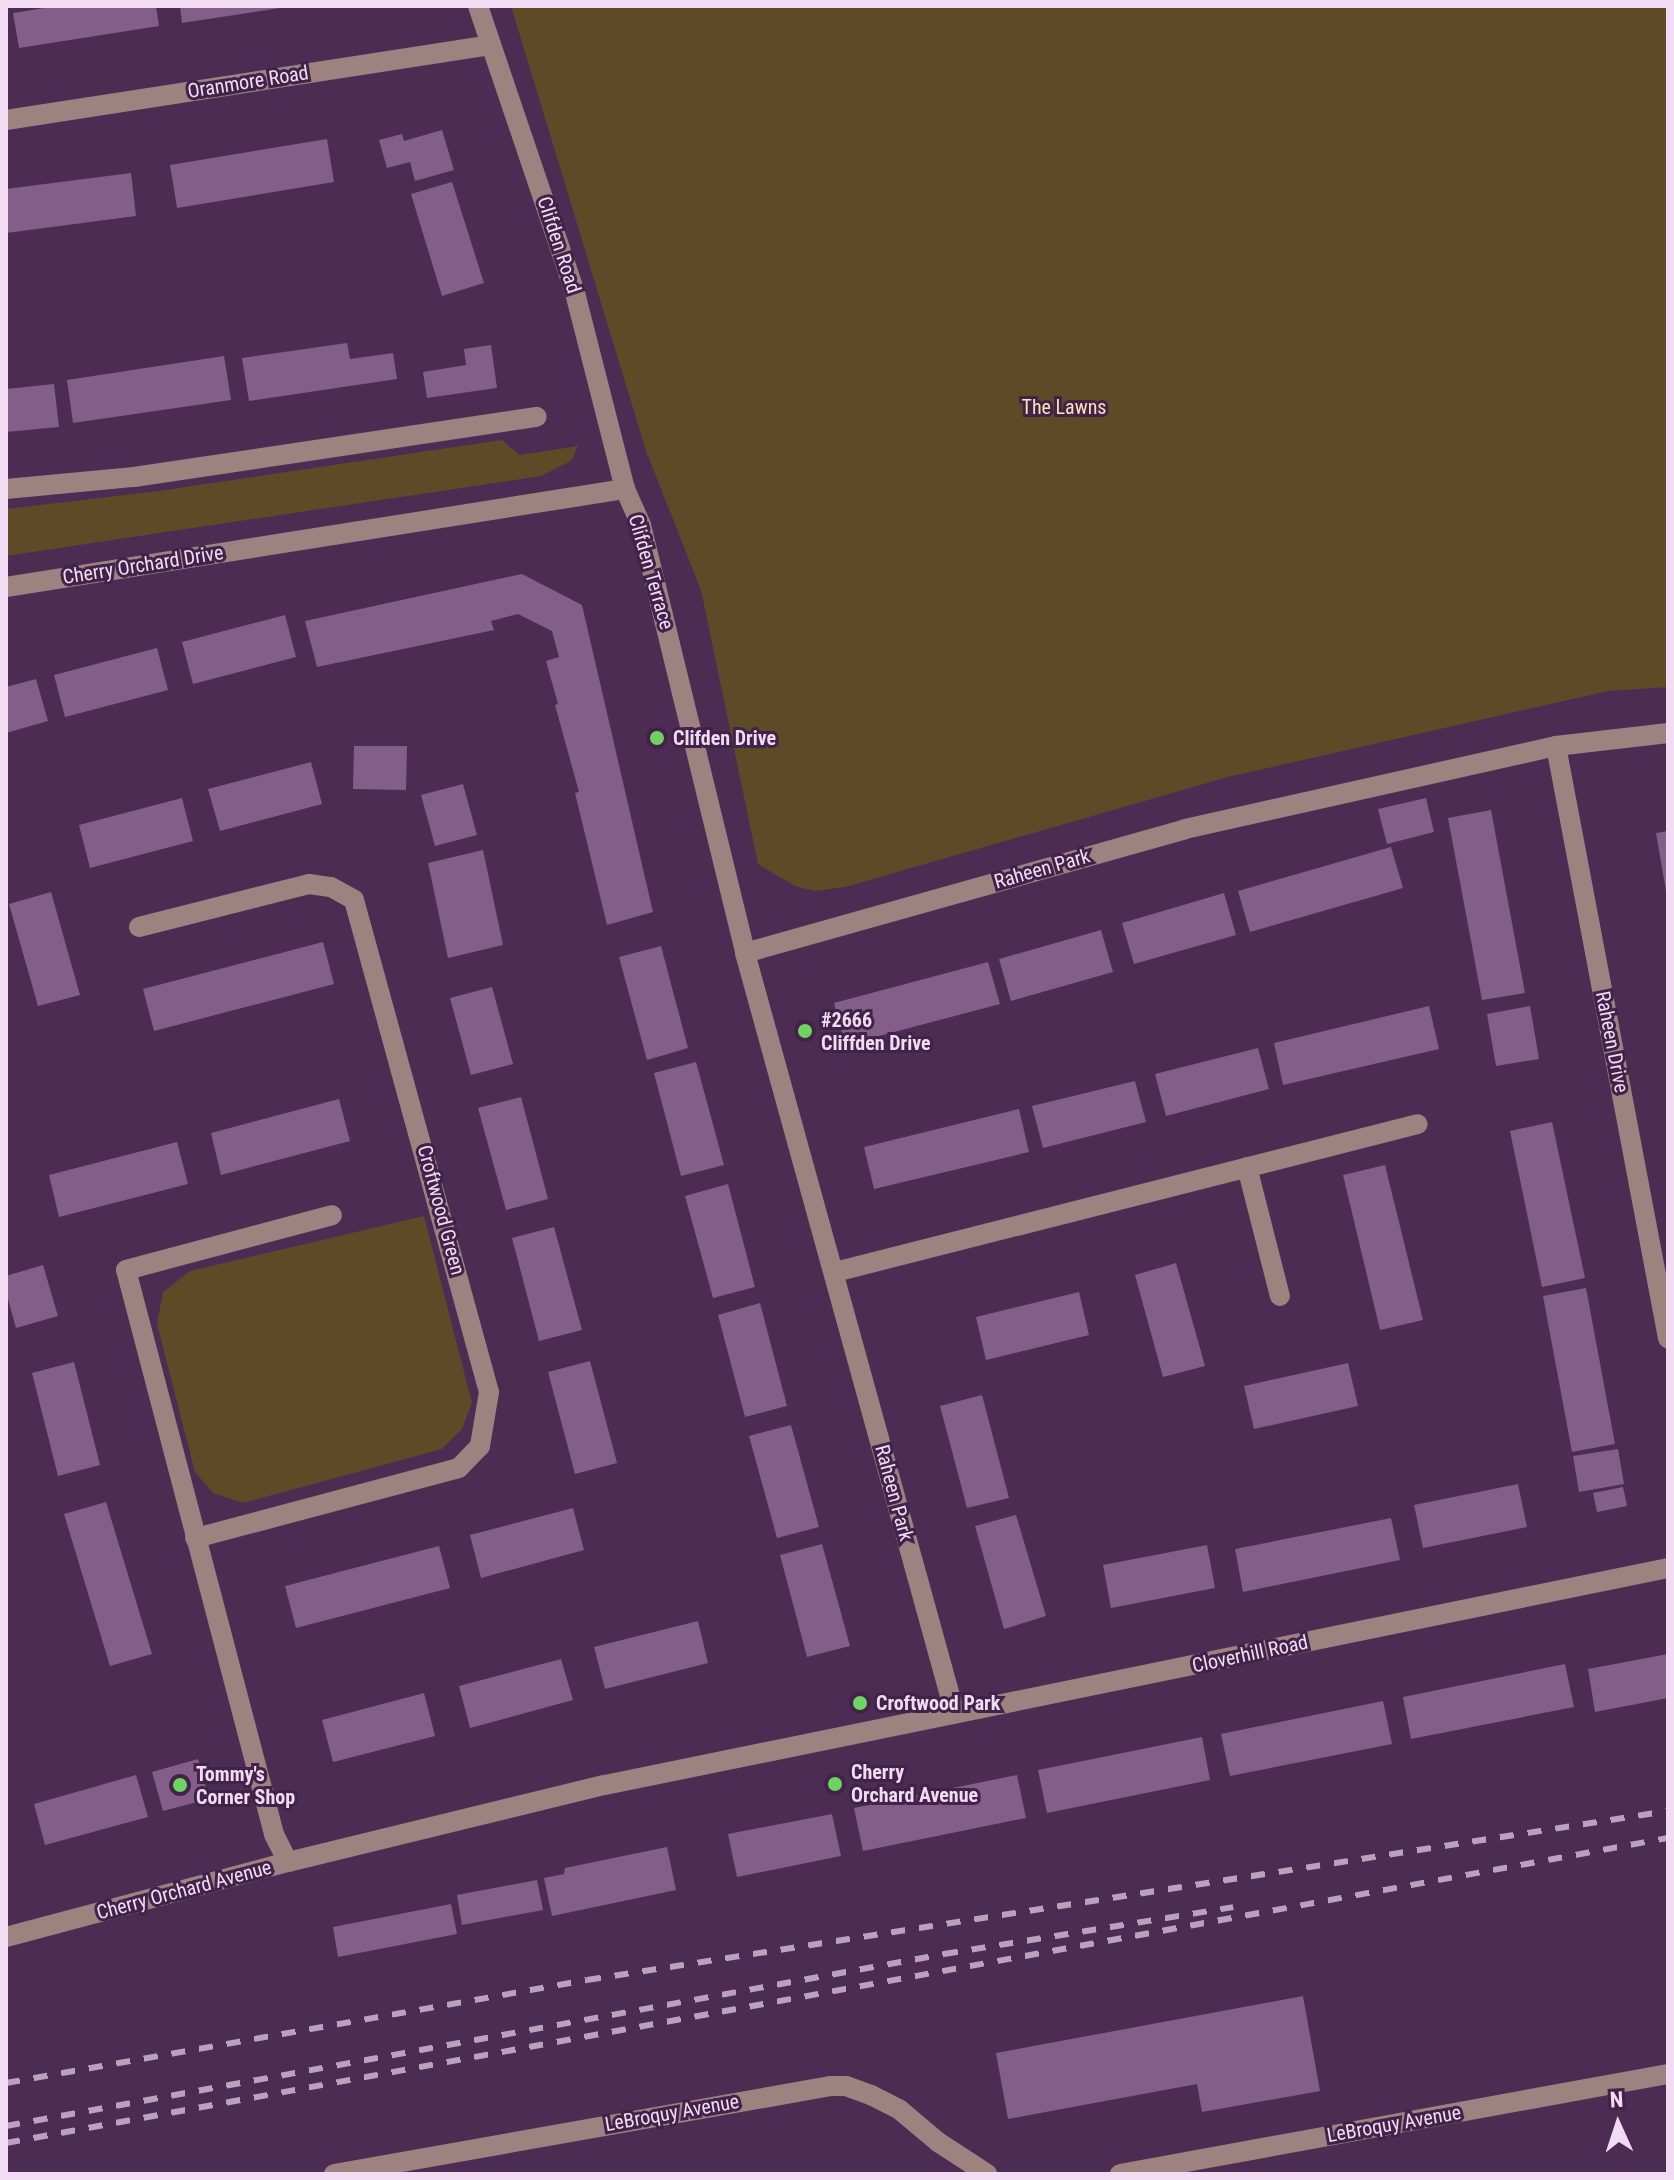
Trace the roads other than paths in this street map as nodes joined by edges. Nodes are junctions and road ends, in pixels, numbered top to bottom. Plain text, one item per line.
1 (478, 6) edge
2 (490, 45) junction
3 (6, 120) edge
4 (537, 417) dead end
5 (6, 489) edge
6 (625, 489) junction
7 (280, 544) joint
8 (6, 587) edge
9 (1668, 733) edge
10 (1556, 746) junction
11 (139, 927) dead end
12 (745, 953) junction
13 (1418, 1124) dead end
14 (1247, 1167) junction
15 (332, 1215) dead end
16 (835, 1272) junction
17 (1280, 1296) dead end
18 (1668, 1338) edge
19 (195, 1538) junction
20 (1668, 1568) edge
21 (955, 1714) junction
22 (831, 1739) joint
23 (288, 1862) junction
24 (6, 1937) edge
25 (1668, 2074) edge
26 (334, 2174) edge
27 (987, 2174) edge
28 (1120, 2174) edge

1 - 2 street, Clifden Road
2 - 3 street, Oranmore Road
2 - 6 street, Clifden Road
4 - 5 street
6 - 7 street, Clifden Terrace
6 - 12 street, Clifden Terrace
7 - 8 street, Cherry Orchard Drive
9 - 10 street, Raheen Park
10 - 12 street, Raheen Park
10 - 18 street, Raheen Drive
11 - 19 street, Croftwood Green
12 - 16 street, Raheen Park
13 - 14 street
14 - 16 street
14 - 17 street
15 - 19 street
16 - 21 street, Raheen Park
19 - 23 street
20 - 21 street, Cloverhill Road
21 - 22 street, Cloverhill Road
22 - 23 street, Cherry Orchard Avenue
23 - 24 street, Cherry Orchard Avenue
25 - 28 street, LeBroquy Avenue
26 - 27 street, LeBroquy Avenue

